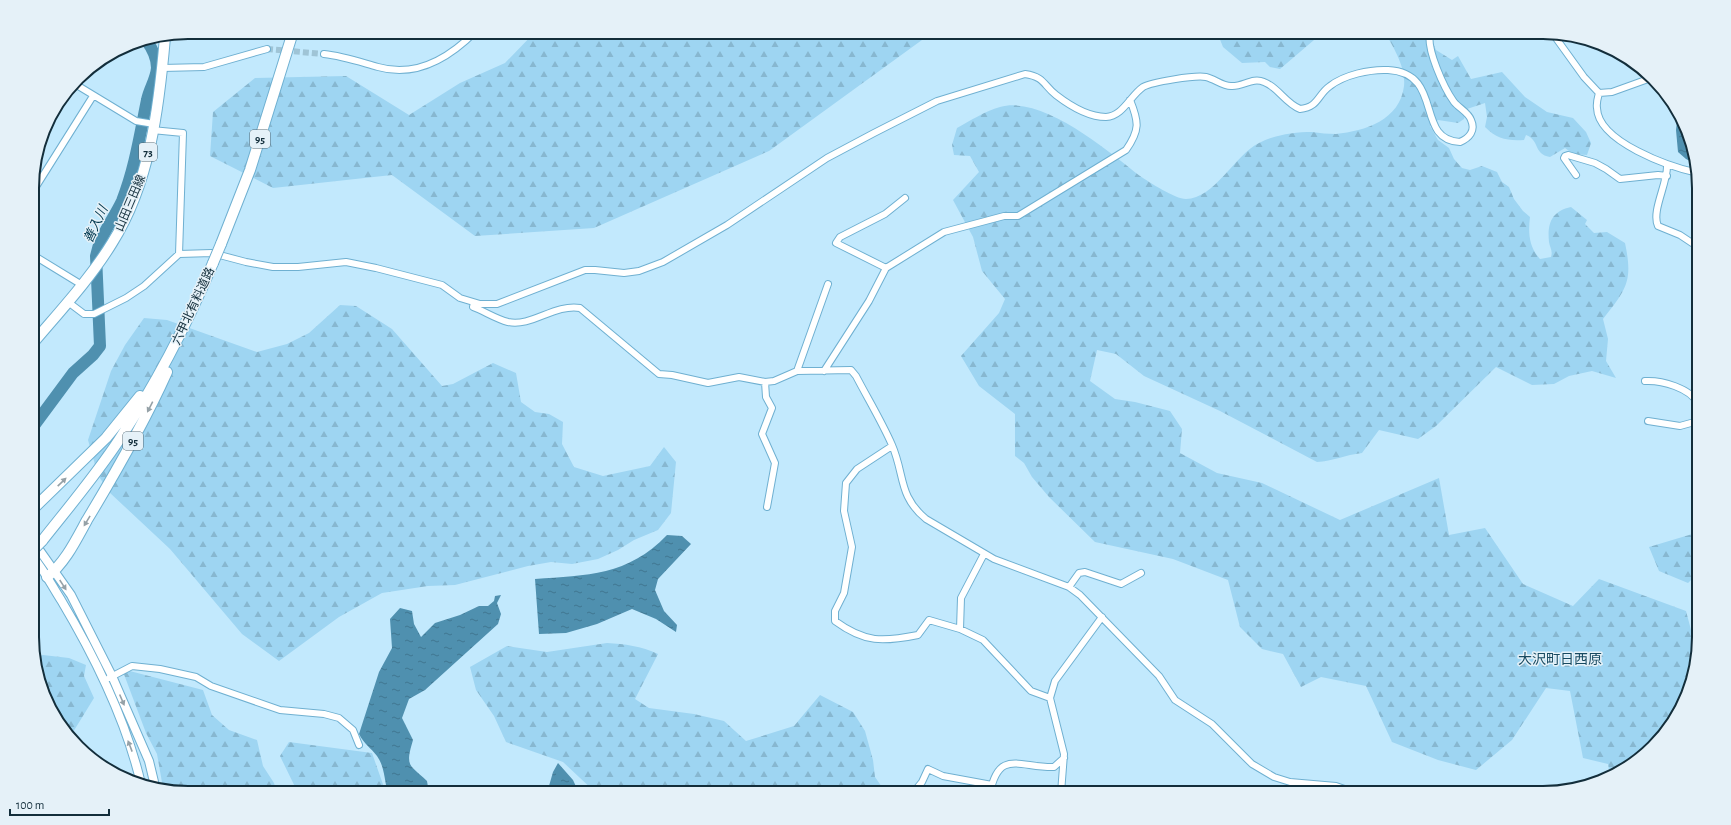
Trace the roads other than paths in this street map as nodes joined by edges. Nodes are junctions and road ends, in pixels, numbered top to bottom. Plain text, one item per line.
1 (291, 39) edge
2 (467, 39) edge
3 (1430, 39) edge
4 (1557, 39) edge
5 (165, 41) edge
6 (267, 49) tunnel mouth
7 (324, 54) tunnel mouth
8 (162, 68) junction
9 (1645, 80) edge
10 (79, 87) edge
11 (1599, 93) junction
12 (93, 96) junction
13 (1130, 100) junction
14 (153, 127) junction
15 (1667, 165) junction
16 (1691, 171) edge
17 (1576, 175) dead end
18 (1667, 176) junction
19 (39, 182) edge
20 (905, 198) dead end
21 (1692, 243) edge
22 (179, 254) junction
23 (39, 259) edge
24 (886, 268) junction
25 (828, 284) dead end
26 (82, 285) junction
27 (199, 294) junction
28 (68, 302) junction
29 (474, 303) junction
30 (39, 336) edge
31 (166, 363) junction
32 (797, 371) junction
33 (824, 371) junction
34 (1645, 381) dead end
35 (765, 382) junction
36 (1692, 395) edge
37 (1648, 421) dead end
38 (1692, 423) edge
39 (892, 446) junction
40 (39, 503) edge
41 (767, 507) dead end
42 (39, 539) edge
43 (39, 546) edge
44 (984, 554) junction
45 (39, 561) edge
46 (1141, 573) dead end
47 (51, 574) junction
48 (1069, 587) junction
49 (1102, 617) junction
50 (960, 629) junction
51 (112, 676) junction
52 (104, 681) junction
53 (1050, 698) junction
54 (359, 745) dead end
55 (1064, 758) junction
56 (140, 778) edge
57 (154, 782) edge
58 (992, 785) joint
59 (919, 786) edge
60 (1062, 786) edge
61 (1336, 786) edge

1 - 27 main road, 六甲北有料道路 / 95, bridge
2 - 7 street
3 - 13 street
4 - 11 street
5 - 8 main road, 山田三田線 / 73
6 - 8 street
8 - 14 main road, 山田三田線 / 73
9 - 11 street
10 - 12 street
11 - 15 street
12 - 14 street
12 - 19 street
13 - 24 street
13 - 29 street
14 - 22 street
14 - 26 main road, 山田三田線 / 73
15 - 16 street
15 - 18 street
17 - 18 street
18 - 21 street
20 - 24 street
22 - 28 street
22 - 29 street
23 - 26 street
24 - 33 street
25 - 32 street
26 - 28 main road, 山田三田線 / 73
27 - 31 main road, 六甲北有料道路 / 95
27 -> 47 main road, 95
28 - 30 main road, 山田三田線 / 73
29 - 35 street
40 -> 31 main road, 95
31 - 42 main road, 六甲北有料道路 / 95
32 - 33 street
32 - 35 street
33 - 39 street
34 - 36 street
35 - 41 street
37 - 38 street
39 - 44 street
39 - 50 street
43 - 47 street
44 - 48 street
44 - 50 street
45 - 47 street
46 - 48 street
47 -> 51 street
47 - 52 street
48 - 49 street
49 - 53 street
49 - 61 street
50 - 53 street
51 - 52 street
51 - 54 street
51 -> 57 street
56 -> 52 street
53 - 55 street
55 - 58 street
55 - 60 street
58 - 59 street

